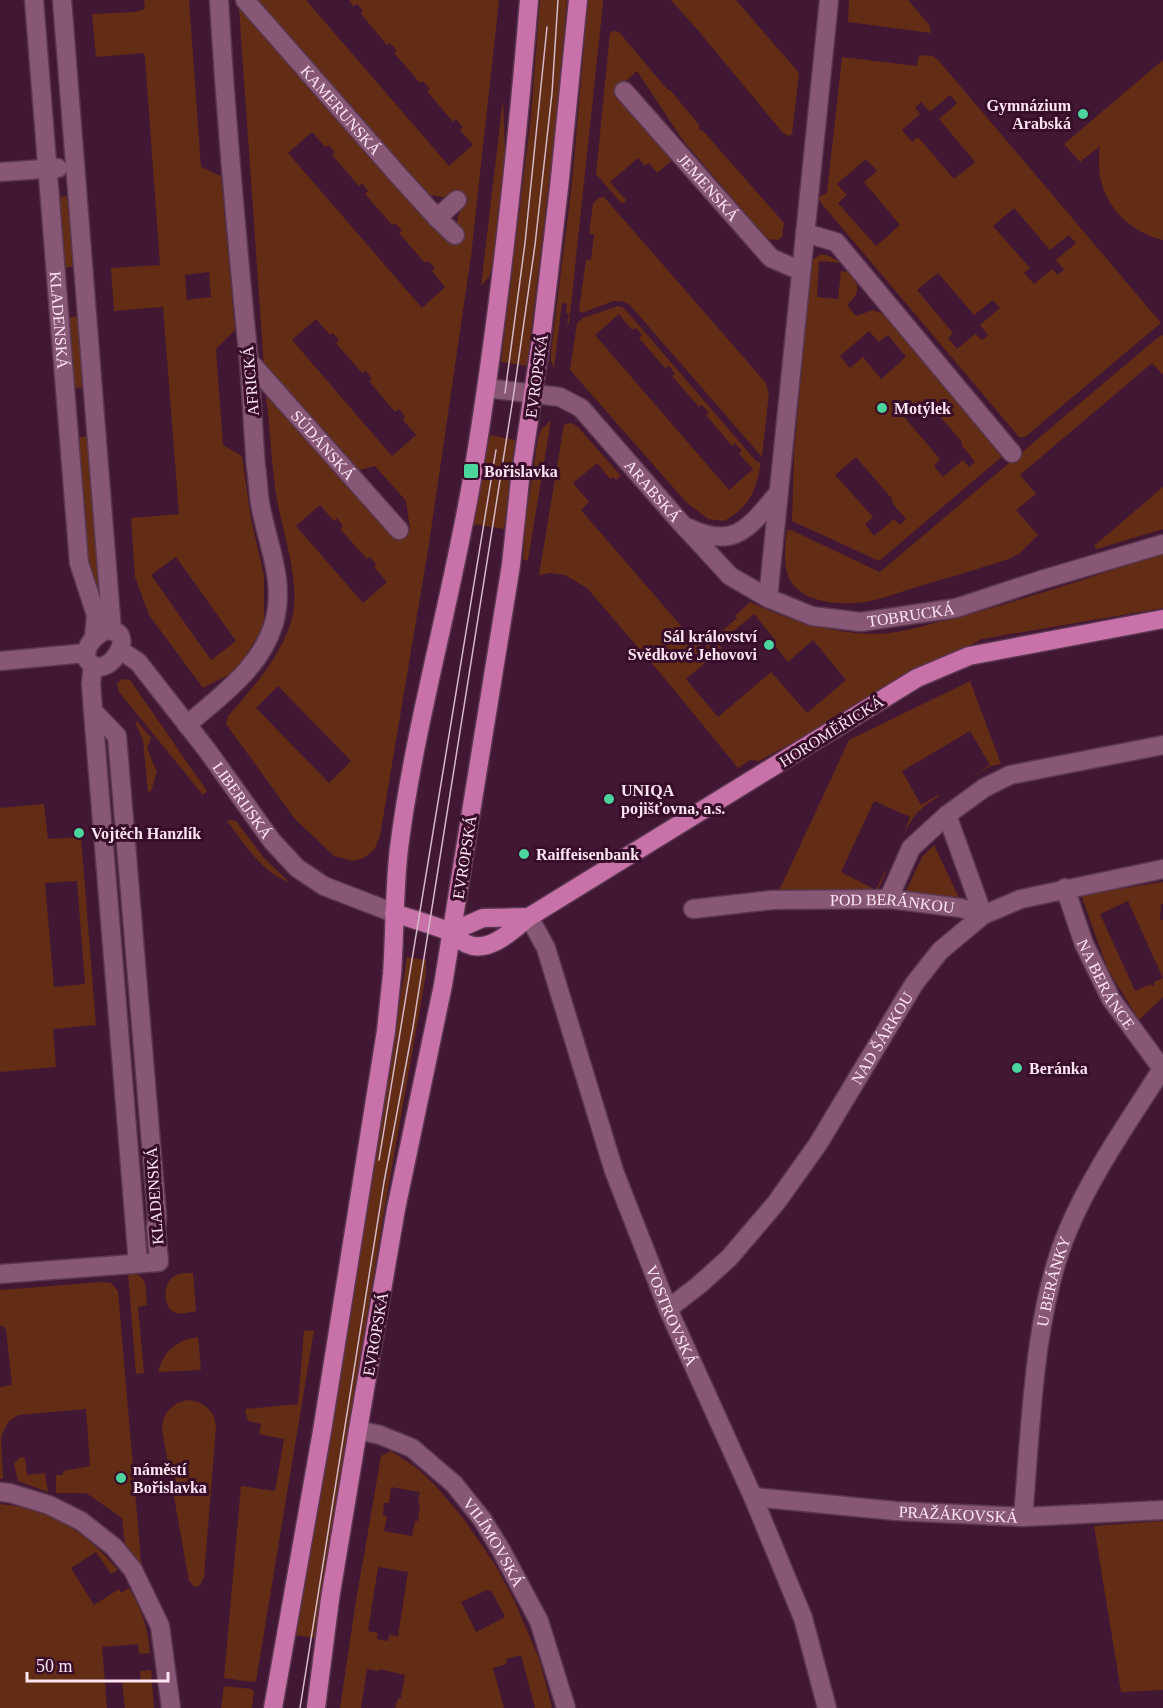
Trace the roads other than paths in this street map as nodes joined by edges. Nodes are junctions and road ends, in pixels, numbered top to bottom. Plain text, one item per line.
1 (34, 0) edge
2 (62, 0) edge
3 (219, 0) edge
4 (245, 0) edge
5 (530, 0) edge
6 (578, 0) edge
7 (828, 0) edge
8 (624, 91) dead end
9 (75, 167) junction
10 (47, 169) junction
11 (0, 172) edge
12 (457, 200) dead end
13 (437, 218) junction
14 (805, 233) junction
15 (455, 235) dead end
16 (801, 271) junction
17 (249, 361) junction
18 (486, 388) junction
19 (534, 394) junction
20 (1012, 453) dead end
21 (779, 492) junction
22 (682, 524) junction
23 (399, 530) dead end
24 (1163, 544) edge
25 (768, 598) junction
26 (1163, 619) edge
27 (112, 631) junction
28 (120, 650) junction
29 (91, 652) junction
30 (0, 661) edge
31 (187, 725) junction
32 (1163, 745) edge
33 (947, 815) junction
34 (1163, 869) edge
35 (1065, 888) junction
36 (891, 893) dead end
37 (693, 909) dead end
38 (394, 913) junction
39 (983, 915) junction
40 (529, 917) junction
41 (451, 932) junction
42 (1162, 1070) edge
43 (0, 1274) edge
44 (668, 1309) junction
45 (358, 1430) junction
46 (0, 1492) edge
47 (753, 1497) junction
48 (1163, 1510) edge
49 (1023, 1517) junction
50 (171, 1708) edge
51 (273, 1708) edge
52 (316, 1708) edge
53 (566, 1708) edge
54 (827, 1708) edge

1 - 10 street, KLADENSKÁ
2 - 9 street, KLADENSKÁ
3 - 17 street, AFRICKÁ
4 - 13 street, KAMERUNSKÁ
5 - 18 main road
6 - 19 main road, EVROPSKÁ
7 - 14 street
8 - 16 street, JEMENSKÁ
9 - 10 street
9 - 27 street, KLADENSKÁ
10 - 11 street
10 - 29 street, KLADENSKÁ
12 - 13 street
13 - 15 street, KAMERUNSKÁ
14 - 16 street
14 - 20 street
16 - 21 street
17 - 23 street, SÚDÁNSKÁ
17 - 31 street, AFRICKÁ
18 - 19 street, ARABSKÁ
18 - 38 main road
19 - 22 street, ARABSKÁ
19 - 41 main road, EVROPSKÁ
21 - 22 street, ARABSKÁ
21 - 25 street
22 - 25 street, TOBRUCKÁ
24 - 25 street, TOBRUCKÁ
26 - 40 main road, HOROMĚŘICKÁ
27 - 28 street
27 - 29 street
28 - 29 street
28 - 31 street, LIBERIJSKÁ
29 - 30 street
29 - 43 street, KLADENSKÁ
31 - 38 street, LIBERIJSKÁ
32 - 33 street, POD BERÁNKOU
33 - 36 street, POD BERÁNKOU
33 - 39 street, POD BERÁNKOU
34 - 35 street, NAD ŠÁRKOU
35 - 39 street, NAD ŠÁRKOU
35 - 42 street, NA BERÁNCE
37 - 39 street, POD BERÁNKOU
38 - 41 main road
38 - 51 main road
39 - 44 street, NAD ŠÁRKOU
40 - 41 main road
40 - 41 main road, HOROMĚŘICKÁ
40 - 44 street, VOSTROVSKÁ
41 - 45 main road, EVROPSKÁ
42 - 49 street, U BERÁNKY
44 - 47 street, VOSTROVSKÁ
45 - 52 main road, EVROPSKÁ
45 - 53 street, VILÍMOVSKÁ
46 - 50 street
47 - 49 street, PRAŽÁKOVSKÁ
47 - 54 street, VOSTROVSKÁ
48 - 49 street, PRAŽÁKOVSKÁ

